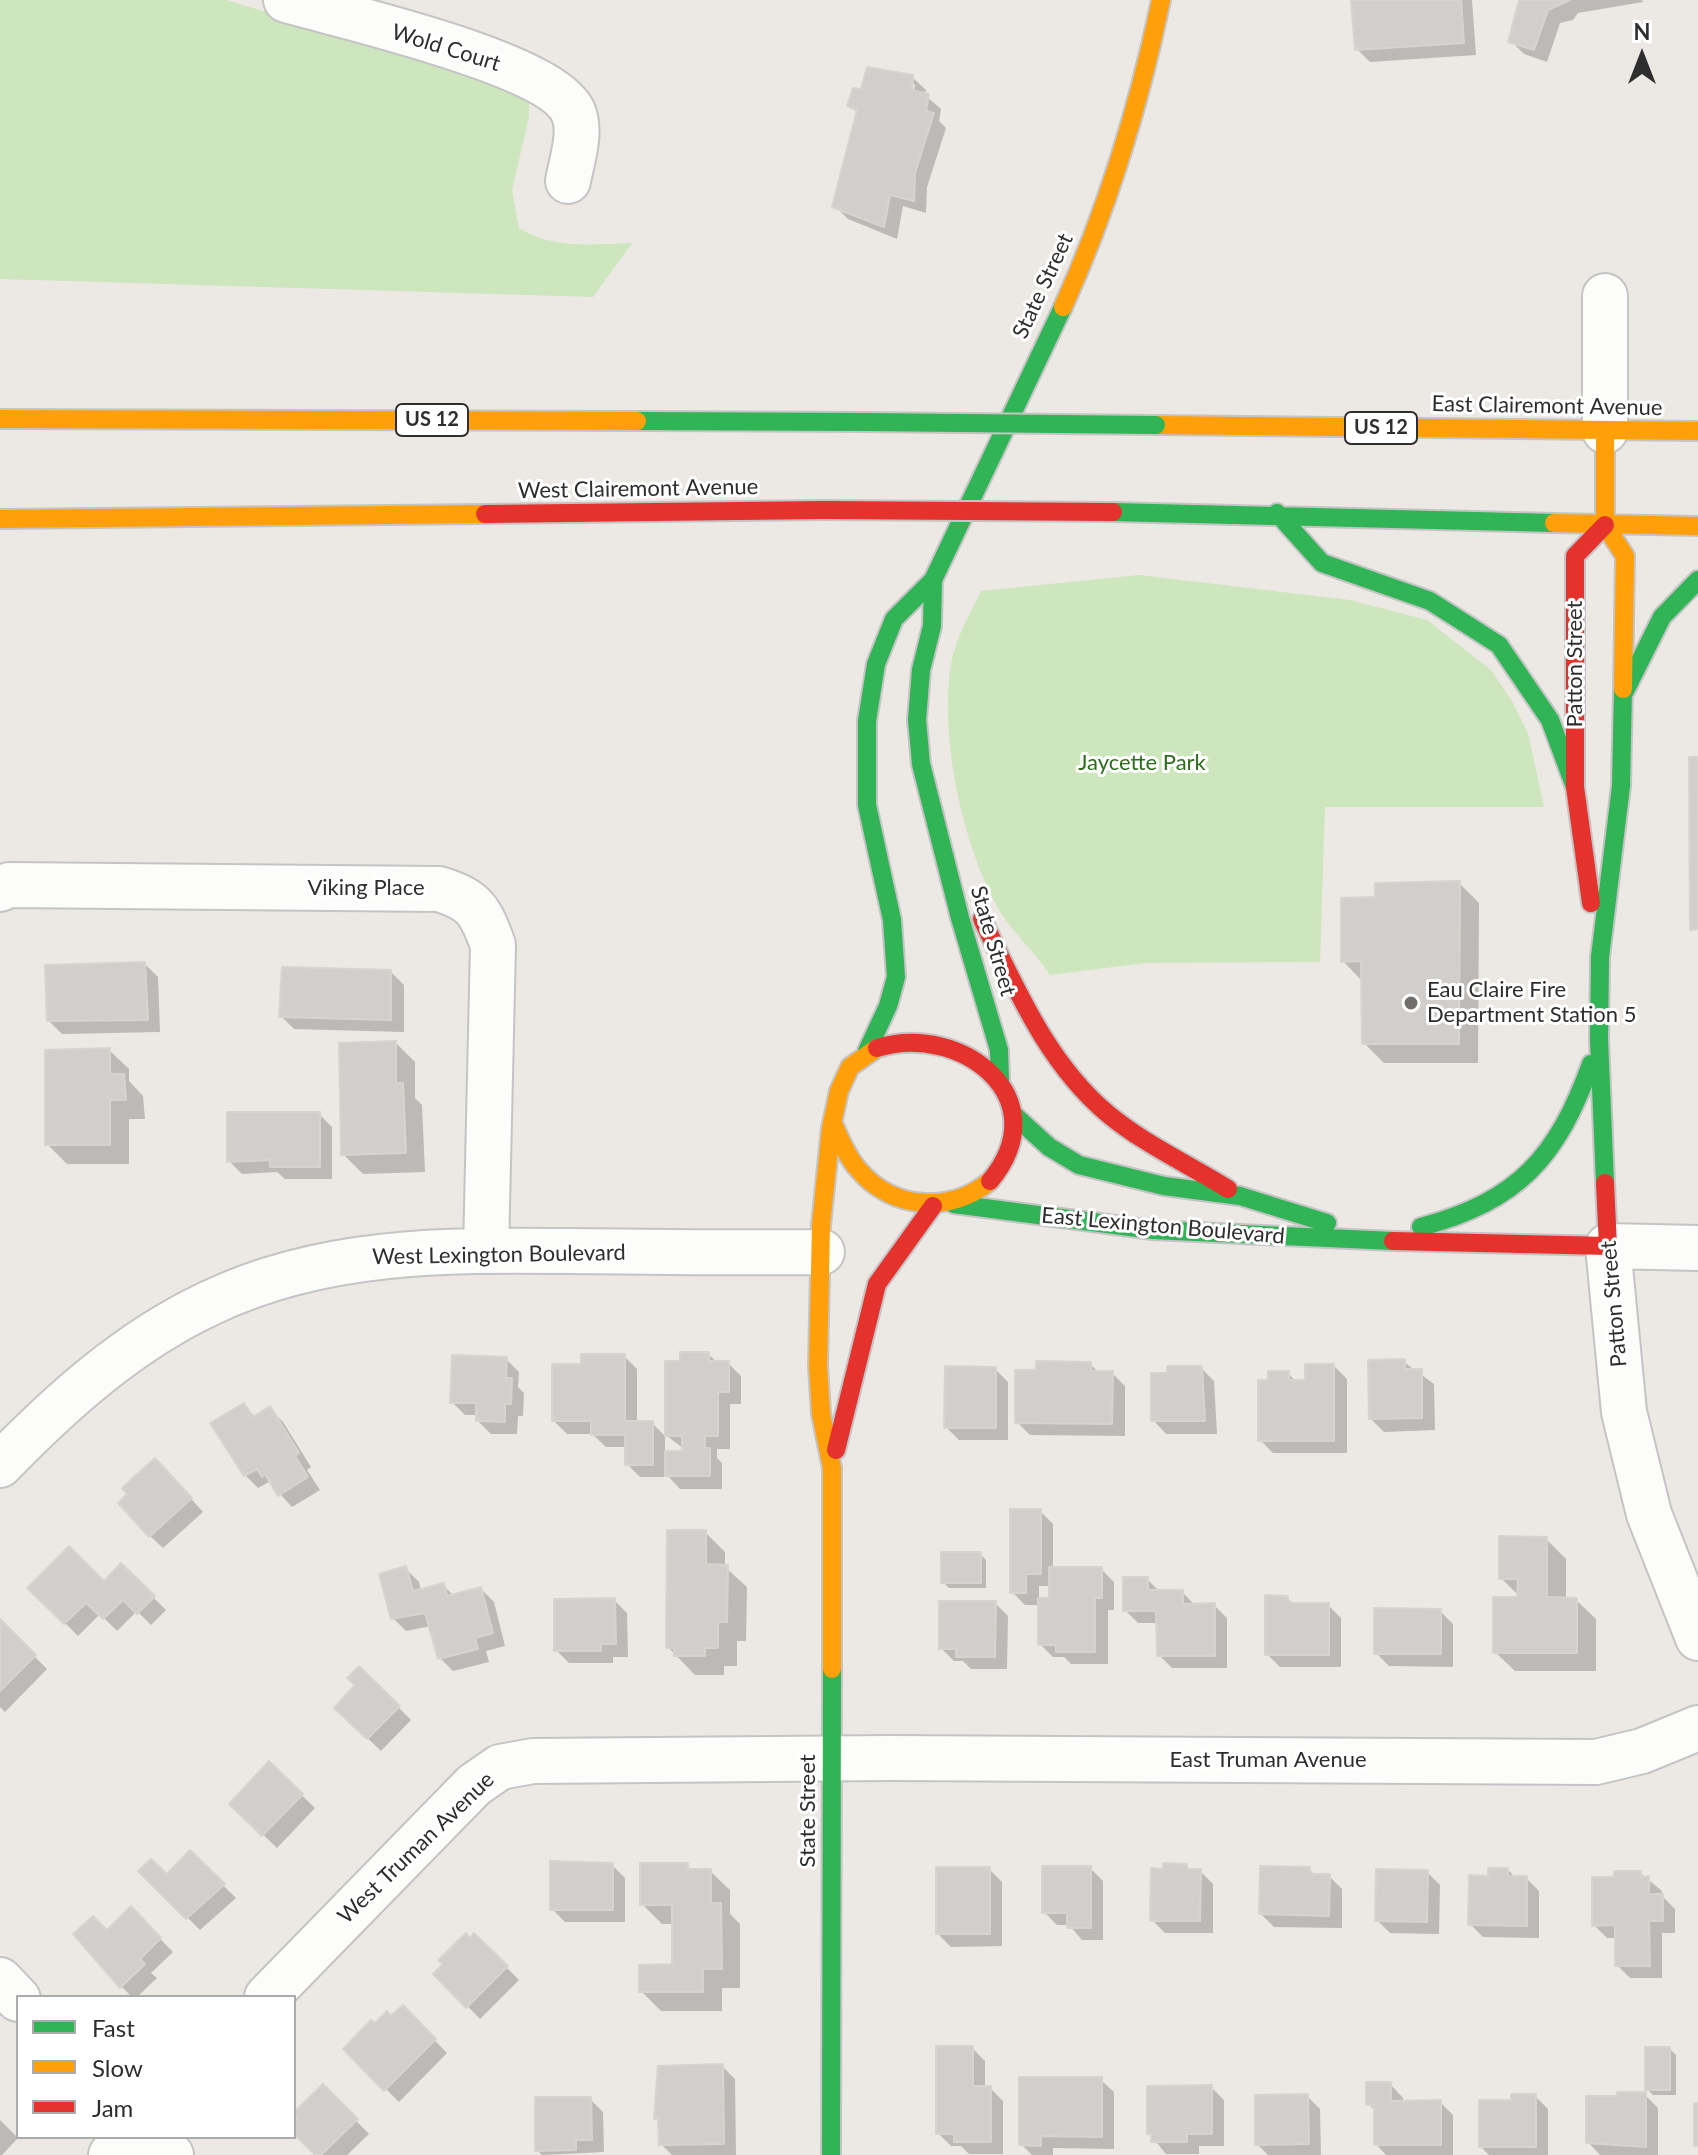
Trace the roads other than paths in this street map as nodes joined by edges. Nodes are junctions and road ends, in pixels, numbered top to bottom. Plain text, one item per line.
1 (286, 0) edge
2 (1161, 0) edge
3 (568, 181) dead end
4 (1605, 296) dead end
5 (0, 419) edge
6 (1605, 431) junction
7 (1698, 431) edge
8 (1277, 513) junction
9 (0, 519) edge
10 (1605, 525) junction
11 (1698, 526) edge
12 (933, 580) junction
13 (1698, 580) edge
14 (1625, 691) junction
15 (1575, 787) junction
16 (943, 842) junction
17 (0, 889) edge
18 (1600, 957) junction
19 (1599, 1039) junction
20 (867, 1051) junction
21 (1000, 1080) junction
22 (1015, 1116) junction
23 (834, 1126) junction
24 (1240, 1196) junction
25 (954, 1204) junction
26 (933, 1206) junction
27 (1373, 1238) junction
28 (1608, 1246) junction
29 (1698, 1248) edge
30 (486, 1251) junction
31 (822, 1252) junction
32 (8, 1441) edge
33 (832, 1468) junction
34 (1698, 1638) edge
35 (1698, 1728) edge
36 (833, 1761) junction
37 (0, 1980) edge
38 (269, 1995) edge
39 (16, 1997) edge
40 (128, 2139) edge
41 (153, 2139) edge
42 (111, 2155) edge
43 (171, 2155) edge
44 (831, 2155) edge

1 - 3 street, Wold Court
2 - 12 main road, State Street
4 - 6 street
5 - 6 main road, East Clairemont Avenue / US 12, bridge
6 - 7 main road, East Clairemont Avenue / US 12
6 - 10 main road
8 - 9 main road, West Clairemont Avenue, bridge
8 - 10 main road
8 - 15 main road
10 - 11 main road
10 - 14 main road, Patton Street
10 - 15 main road, Patton Street
12 - 16 main road, State Street
12 - 20 main road, State Street
13 - 14 main road
14 - 18 main road, Patton Street
15 - 18 main road, Patton Street
16 - 21 main road, State Street
16 - 24 main road
17 - 30 street, Viking Place
18 - 19 main road, Patton Street
19 - 27 main road, East Lexington Boulevard
19 - 28 main road, Patton Street
20 - 21 main road
20 - 23 main road
21 - 22 main road
22 - 24 main road, East Lexington Boulevard
22 - 25 main road
23 - 26 main road
23 - 31 main road, State Street
24 - 27 main road, East Lexington Boulevard
25 - 26 main road
25 - 27 main road, East Lexington Boulevard
26 - 33 main road, State Street
27 - 28 main road, East Lexington Boulevard
28 - 29 street, East Lexington Boulevard
28 - 34 street, Patton Street
30 - 31 street, West Lexington Boulevard
30 - 32 street, West Lexington Boulevard
31 - 33 main road, State Street
33 - 36 main road, State Street
35 - 36 street, East Truman Avenue
36 - 38 street, West Truman Avenue
36 - 44 main road, State Street
37 - 39 street
40 - 42 street
41 - 43 street

